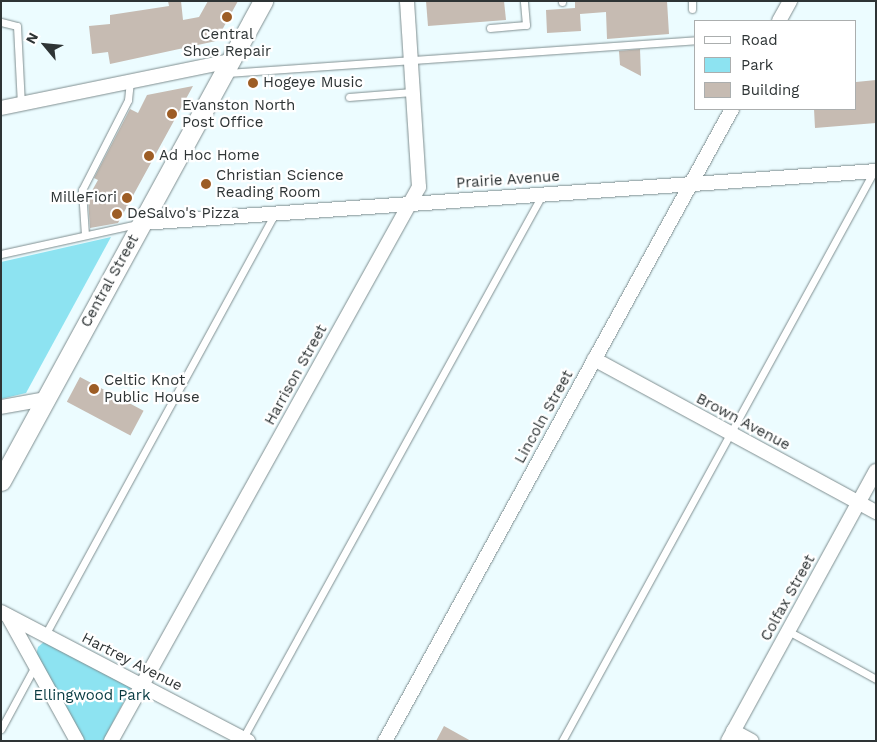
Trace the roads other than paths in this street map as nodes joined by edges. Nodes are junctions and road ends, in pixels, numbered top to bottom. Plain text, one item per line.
1 (263, 1) edge
2 (407, 1) edge
3 (524, 1) edge
4 (692, 1) edge
5 (790, 1) edge
6 (692, 9) dead end
7 (780, 20) edge
8 (1, 22) edge
9 (490, 28) dead end
10 (694, 40) edge
11 (410, 58) junction
12 (227, 67) junction
13 (130, 82) junction
14 (412, 92) junction
15 (349, 98) dead end
16 (21, 104) junction
17 (1, 108) edge
18 (731, 110) edge
19 (875, 171) edge
20 (692, 185) junction
21 (542, 194) junction
22 (410, 203) junction
23 (276, 212) junction
24 (142, 223) junction
25 (85, 235) junction
26 (1, 254) edge
27 (594, 359) junction
28 (46, 399) junction
29 (1, 408) edge
30 (730, 433) junction
31 (876, 470) edge
32 (1, 481) edge
33 (858, 503) junction
34 (876, 512) edge
35 (5, 614) edge
36 (788, 631) junction
37 (45, 635) junction
38 (36, 666) junction
39 (876, 679) edge
40 (141, 685) junction
41 (1, 728) edge
42 (731, 736) edge
43 (245, 739) edge
44 (77, 741) edge
45 (111, 741) edge
46 (385, 741) edge
47 (562, 741) edge
48 (752, 741) edge

1 - 12 main road, Central Street
2 - 11 street, Harrison Street
3 - 9 lane
4 - 6 lane
5 - 7 street
8 - 16 lane
10 - 11 lane
11 - 12 lane
11 - 14 street, Harrison Street
12 - 13 street
12 - 24 main road, Central Street
13 - 16 street
13 - 25 lane
14 - 15 lane
14 - 22 street, Harrison Street
16 - 17 street
18 - 20 street, Lincoln Street
19 - 20 street, Prairie Avenue
19 - 30 lane
20 - 21 street, Prairie Avenue
20 - 27 street, Lincoln Street
21 - 22 street, Prairie Avenue
21 - 43 lane
22 - 23 street, Prairie Avenue
22 - 40 street, Harrison Street
23 - 24 street, Prairie Avenue
23 - 37 lane
24 - 25 lane
24 - 28 main road, Central Street
25 - 26 lane
27 - 30 street, Brown Avenue
27 - 46 street, Lincoln Street
28 - 29 street
28 - 32 main road, Central Street
30 - 33 street, Brown Avenue
30 - 47 lane
31 - 33 street, Colfax Street
33 - 34 street, Brown Avenue
33 - 36 street, Colfax Street
35 - 37 street, Hartrey Avenue
35 - 38 street
36 - 39 lane
36 - 42 street, Colfax Street
37 - 40 street, Hartrey Avenue
38 - 41 lane
38 - 44 street
40 - 43 street, Hartrey Avenue
40 - 45 street, Harrison Street
42 - 48 street

